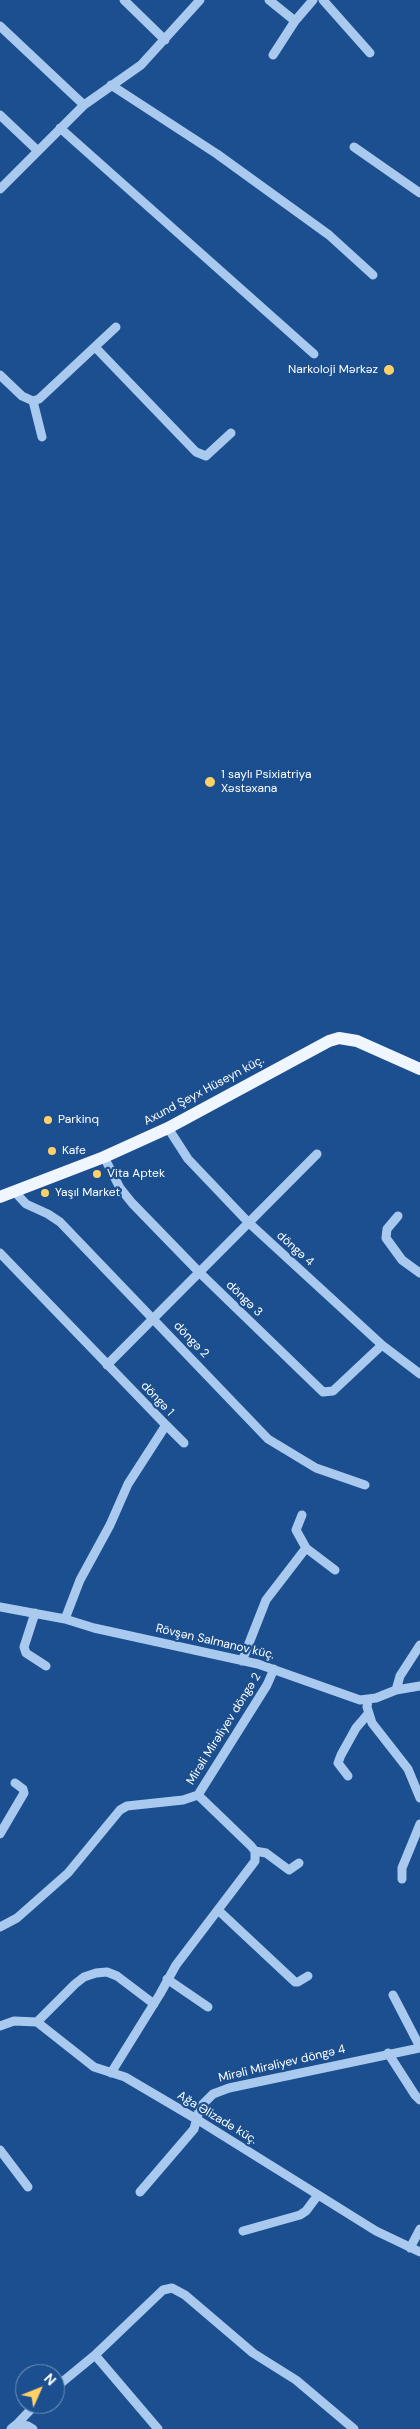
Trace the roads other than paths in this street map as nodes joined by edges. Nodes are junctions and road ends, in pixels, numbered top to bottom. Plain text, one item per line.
1 (124, 0) edge
2 (200, 0) edge
3 (269, 0) edge
4 (313, 0) edge
5 (323, 0) edge
6 (295, 21) junction
7 (0, 26) edge
8 (165, 40) junction
9 (370, 53) dead end
10 (273, 55) dead end
11 (111, 85) junction
12 (84, 105) junction
13 (0, 114) edge
14 (60, 128) junction
15 (354, 147) dead end
16 (38, 151) junction
17 (0, 189) edge
18 (420, 193) edge
19 (373, 275) dead end
20 (116, 327) dead end
21 (95, 347) junction
22 (314, 354) dead end
23 (0, 375) edge
24 (33, 401) junction
25 (231, 433) dead end
26 (42, 437) dead end
27 (420, 1069) edge
28 (168, 1128) junction
29 (316, 1154) dead end
30 (104, 1157) junction
31 (14, 1191) junction
32 (0, 1197) edge
33 (398, 1216) dead end
34 (248, 1222) junction
35 (0, 1253) edge
36 (199, 1272) junction
37 (420, 1273) edge
38 (153, 1319) junction
39 (382, 1345) junction
40 (107, 1366) junction
41 (420, 1374) edge
42 (166, 1426) junction
43 (184, 1443) dead end
44 (365, 1485) dead end
45 (302, 1515) dead end
46 (306, 1548) junction
47 (335, 1570) dead end
48 (0, 1607) edge
49 (35, 1613) junction
50 (65, 1619) junction
51 (420, 1644) edge
52 (242, 1661) junction
53 (46, 1666) dead end
54 (274, 1668) junction
55 (420, 1686) edge
56 (396, 1690) junction
57 (368, 1700) junction
58 (368, 1714) junction
59 (348, 1776) dead end
60 (15, 1784) dead end
61 (198, 1795) junction
62 (420, 1798) edge
63 (420, 1824) edge
64 (0, 1834) edge
65 (255, 1852) junction
66 (299, 1864) dead end
67 (402, 1879) dead end
68 (218, 1910) junction
69 (0, 1927) edge
70 (308, 1976) dead end
71 (167, 1980) junction
72 (393, 1995) dead end
73 (154, 2004) junction
74 (208, 2007) dead end
75 (37, 2022) junction
76 (0, 2026) edge
77 (420, 2047) edge
78 (388, 2053) junction
79 (111, 2073) junction
80 (420, 2100) edge
81 (198, 2120) junction
82 (0, 2150) edge
83 (28, 2188) dead end
84 (140, 2192) dead end
85 (318, 2195) junction
86 (420, 2229) edge
87 (243, 2231) dead end
88 (410, 2248) junction
89 (420, 2252) edge
90 (95, 2355) junction
91 (65, 2380) edge
92 (26, 2414) edge
93 (14, 2427) edge
94 (33, 2429) edge
95 (158, 2429) edge
96 (354, 2429) edge

1 - 8 street
2 - 8 street
3 - 6 street
4 - 6 street
5 - 9 street
6 - 10 street
7 - 12 street
8 - 11 street
11 - 12 street
11 - 19 street
12 - 14 street
13 - 16 street
14 - 16 street
14 - 22 street
15 - 18 street
16 - 17 street
20 - 21 street
21 - 24 street
21 - 25 street
23 - 24 street
24 - 26 street
27 - 28 main road, Axund Şeyx Hüseyn küç.
28 - 30 main road, Axund Şeyx Hüseyn küç.
28 - 34 street, döngə 4
29 - 34 street
30 - 31 main road, Axund Şeyx Hüseyn küç.
30 - 36 street, döngə 3
31 - 32 main road, Axund Şeyx Hüseyn küç.
31 - 38 street, döngə 2
33 - 37 street
34 - 36 street
34 - 39 street, döngə 4
35 - 40 street, döngə 1
36 - 38 street
36 - 39 street, döngə 3
38 - 40 street
38 - 44 street, döngə 2
39 - 41 street, döngə 4
40 - 42 street, döngə 1
42 - 43 street
42 - 50 street, döngə 1
45 - 46 street
46 - 47 street
46 - 52 street
48 - 49 street, Rövşən Salmanov küç.
49 - 50 street, Rövşən Salmanov küç.
49 - 53 street
50 - 52 street, Rövşən Salmanov küç.
51 - 56 street
52 - 54 street, Rövşən Salmanov küç.
54 - 57 street, Rövşən Salmanov küç.
54 - 61 street, Mirəli Mirəliyev döngə 2
55 - 56 street
56 - 57 street
57 - 58 street
58 - 59 street
58 - 62 street
60 - 64 street
61 - 65 street
61 - 69 street, Mirəli Mirəliyev döngə 2
63 - 67 street
65 - 66 street
65 - 68 street
68 - 70 street
68 - 71 street
71 - 73 street
71 - 74 street
72 - 77 street
73 - 75 street
73 - 79 street
75 - 76 street
75 - 79 street, Ağa Əlizadə küç.
77 - 78 street, Mirəli Mirəliyev döngə 4
78 - 80 street
78 - 81 street, Mirəli Mirəliyev döngə 4
79 - 81 street, Ağa Əlizadə küç.
81 - 84 street, Mirəli Mirəliyev döngə 4
81 - 85 street, Ağa Əlizadə küç.
82 - 83 street
85 - 87 street
85 - 88 street, Ağa Əlizadə küç.
86 - 88 street
88 - 89 street, Ağa Əlizadə küç.
90 - 91 street
90 - 95 street
90 - 96 street
92 - 93 street
93 - 94 street

